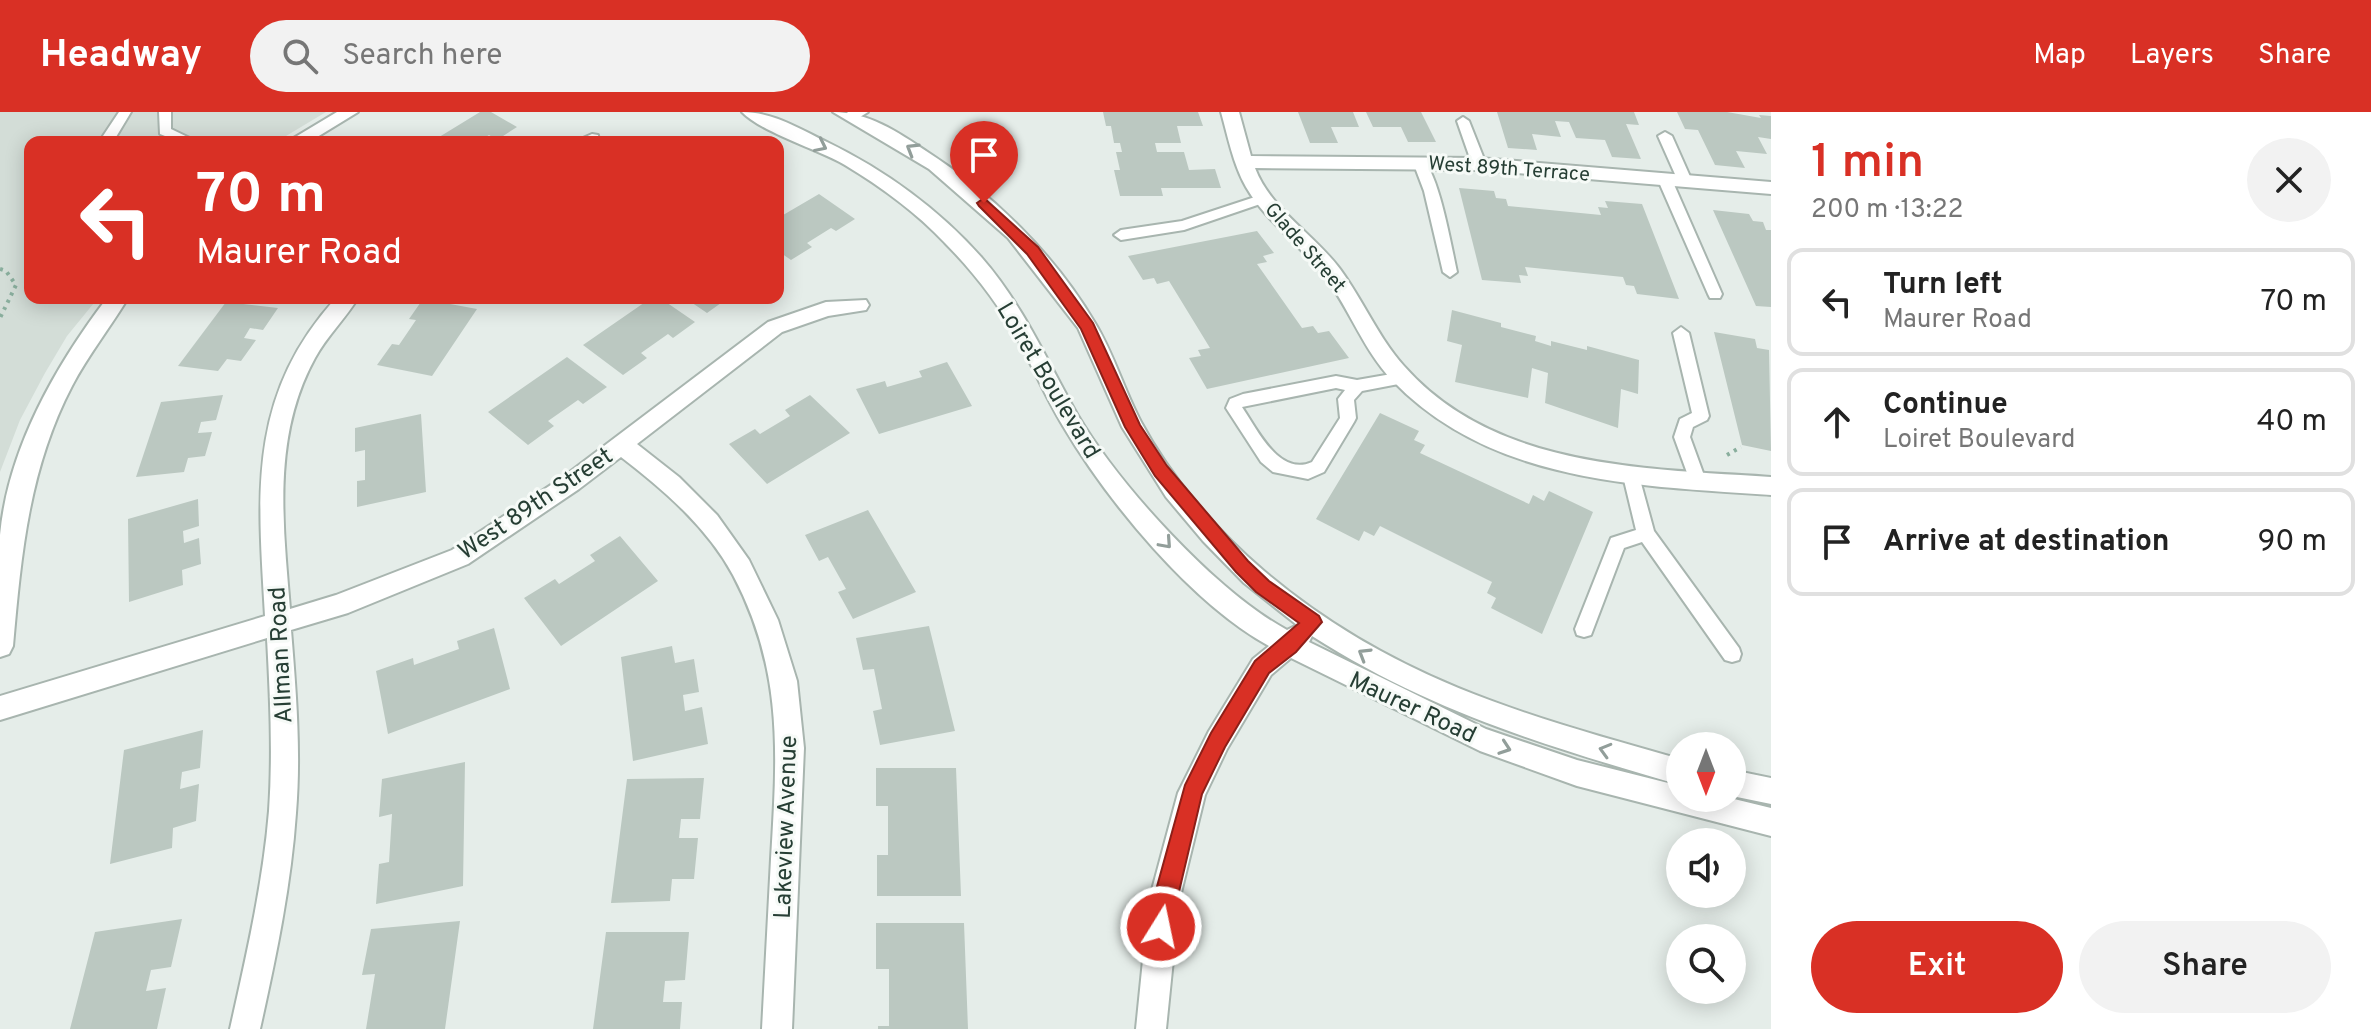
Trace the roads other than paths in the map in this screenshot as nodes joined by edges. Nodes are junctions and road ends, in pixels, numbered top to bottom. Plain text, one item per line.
1 (125, 112) edge
2 (165, 112) edge
3 (349, 112) edge
4 (751, 112) edge
5 (1230, 112) edge
6 (851, 114) edge
7 (1463, 121) dead end
8 (110, 136) edge
9 (177, 136) edge
10 (307, 136) edge
11 (1665, 136) dead end
12 (1246, 162) junction
13 (1420, 162) junction
14 (1479, 164) junction
15 (1665, 180) junction
16 (1685, 181) junction
17 (1771, 188) edge
18 (1264, 198) junction
19 (1121, 235) dead end
20 (1450, 272) dead end
21 (1715, 294) dead end
22 (113, 304) edge
23 (344, 304) edge
24 (859, 305) dead end
25 (1681, 333) dead end
26 (1401, 376) junction
27 (1357, 386) junction
28 (621, 444) junction
29 (1694, 470) junction
30 (1161, 471) joint
31 (1631, 476) junction
32 (1114, 485) joint
33 (1771, 486) edge
34 (1646, 534) junction
35 (1312, 622) junction
36 (278, 625) junction
37 (1584, 629) dead end
38 (0, 646) edge
39 (1289, 646) junction
40 (1732, 654) dead end
41 (0, 708) edge
42 (1666, 768) edge
43 (1746, 786) edge
44 (1771, 791) edge
45 (1771, 822) edge
46 (245, 1029) edge
47 (777, 1029) edge
48 (1151, 1029) edge

1 - 8 lane
2 - 9 lane
3 - 10 street
4 -> 32 street, Loiret Boulevard
5 - 12 street, Glade Street
30 -> 6 street, Loiret Boulevard
7 - 14 lane
11 - 16 lane
12 - 13 street, West 89th Terrace
12 - 18 street, Glade Street
13 - 14 street, West 89th Terrace
13 - 20 lane
14 - 15 street, West 89th Terrace
15 - 16 street, West 89th Terrace
15 - 21 lane
16 - 17 street, West 89th Terrace
18 - 19 lane
18 - 26 street, Glade Street
22 - 38 street
23 - 36 street, Allman Road
24 - 28 street, West 89th Street
25 - 29 lane
26 - 27 lane
26 - 31 street
27 - 27 lane
28 - 36 street, West 89th Street
28 - 47 street, Lakeview Avenue
29 - 31 street
29 - 33 street
30 - 35 street, Maurer Road
31 - 34 lane
32 -> 39 street, Maurer Road
34 - 37 lane
34 - 40 lane
35 - 39 street
42 -> 35 street, Maurer Road
36 - 41 street, West 89th Street
36 - 46 street, Allman Road
39 -> 45 street, Maurer Road
39 - 48 street
43 - 44 street

